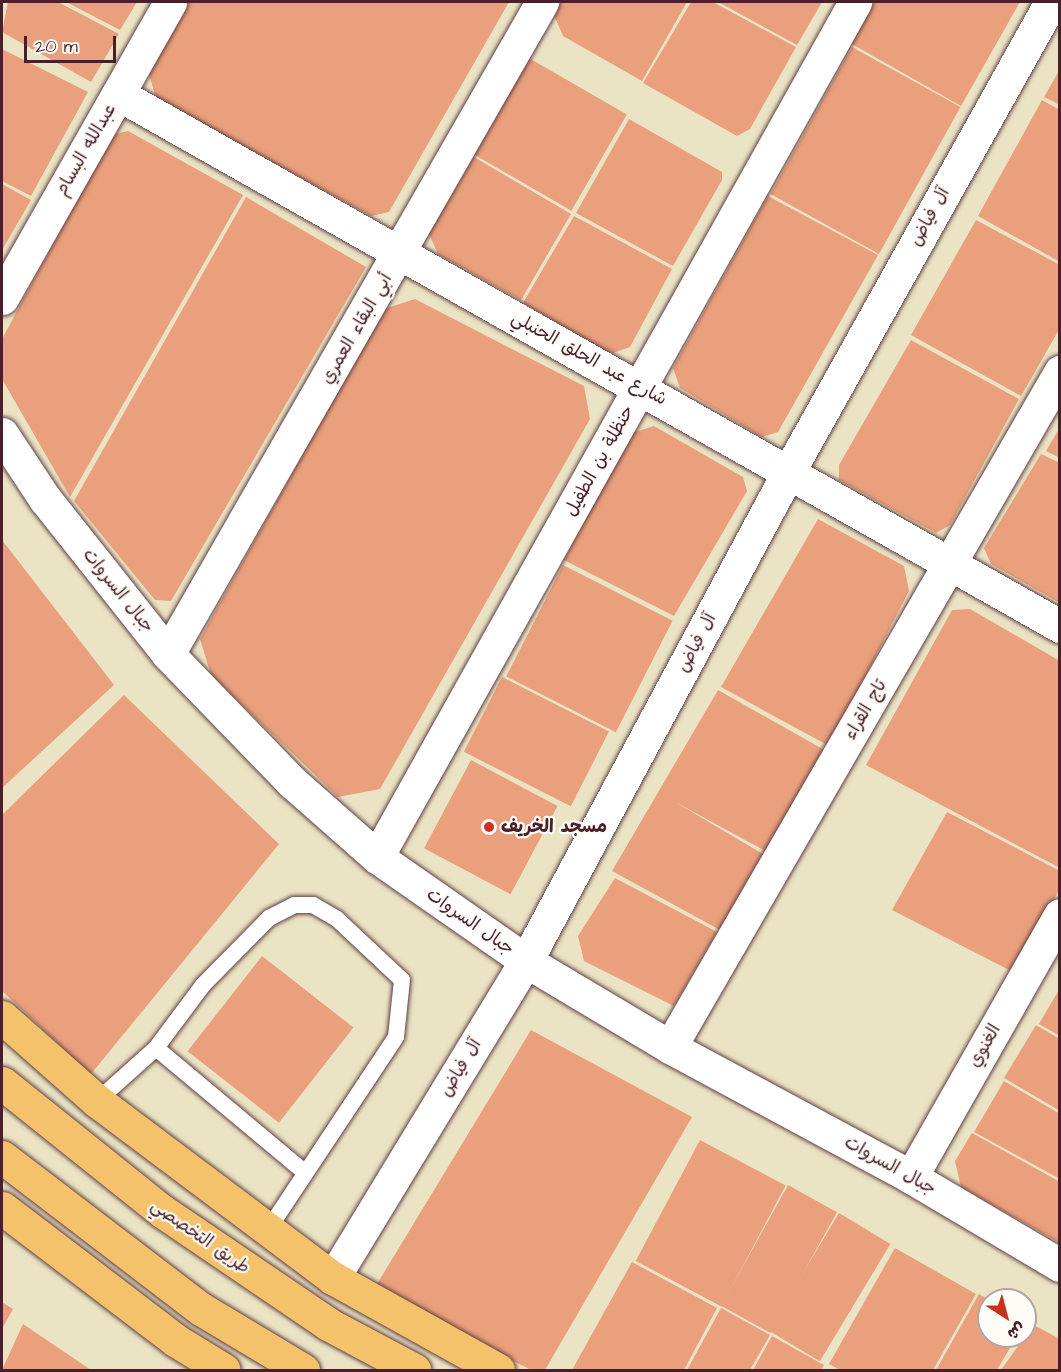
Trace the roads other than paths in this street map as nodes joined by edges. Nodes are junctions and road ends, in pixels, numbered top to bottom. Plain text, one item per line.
1 (170, 2) edge
2 (542, 2) edge
3 (855, 2) edge
4 (1051, 2) edge
5 (118, 94) junction
6 (400, 254) junction
7 (2, 298) edge
8 (1059, 372) edge
9 (641, 388) junction
10 (2, 434) edge
11 (789, 471) junction
12 (950, 565) junction
13 (1059, 626) edge
14 (168, 654) junction
15 (377, 857) junction
16 (1059, 915) edge
17 (526, 961) junction
18 (2, 1017) edge
19 (670, 1047) junction
20 (156, 1048) junction
21 (2, 1083) edge
22 (98, 1101) junction
23 (2, 1157) edge
24 (303, 1171) junction
25 (911, 1177) junction
26 (2, 1208) edge
27 (267, 1231) junction
28 (1059, 1265) edge
29 (333, 1278) junction
30 (224, 1371) edge
31 (303, 1371) edge
32 (414, 1371) edge
33 (498, 1371) edge

1 - 5 street, عبدالله البسام
2 - 6 street, أبي البقاء العمري
3 - 9 street, حنظلة بن الطفيل
4 - 11 street, آل فياض
5 - 6 street, شارع عبد الحلق الحنبلي
5 - 7 street, عبدالله البسام
6 - 9 street, شارع عبد الحلق الحنبلي
6 - 14 street, أبي البقاء العمري
8 - 12 street, تاج القراء
9 - 11 street, شارع عبد الحلق الحنبلي
9 - 15 street, حنظلة بن الطفيل
10 - 14 street, جبال السروات
11 - 12 street, شارع عبد الحلق الحنبلي
11 - 17 street, آل فياض
12 - 13 street, شارع عبد الحلق الحنبلي
12 - 19 street, تاج القراء
14 - 15 street, جبال السروات
15 - 17 street, جبال السروات
16 - 25 street, الغنوي
17 - 19 street, جبال السروات
17 - 29 street, آل فياض
18 - 22 main road
19 - 25 street, جبال السروات
20 - 22 lane
20 - 24 lane
20 - 24 lane
21 - 32 main road, طريق التخصصي
22 - 27 main road
23 - 31 main road
24 - 27 lane
25 - 28 street, جبال السروات
26 - 30 main road
27 - 29 main road
29 - 33 main road

